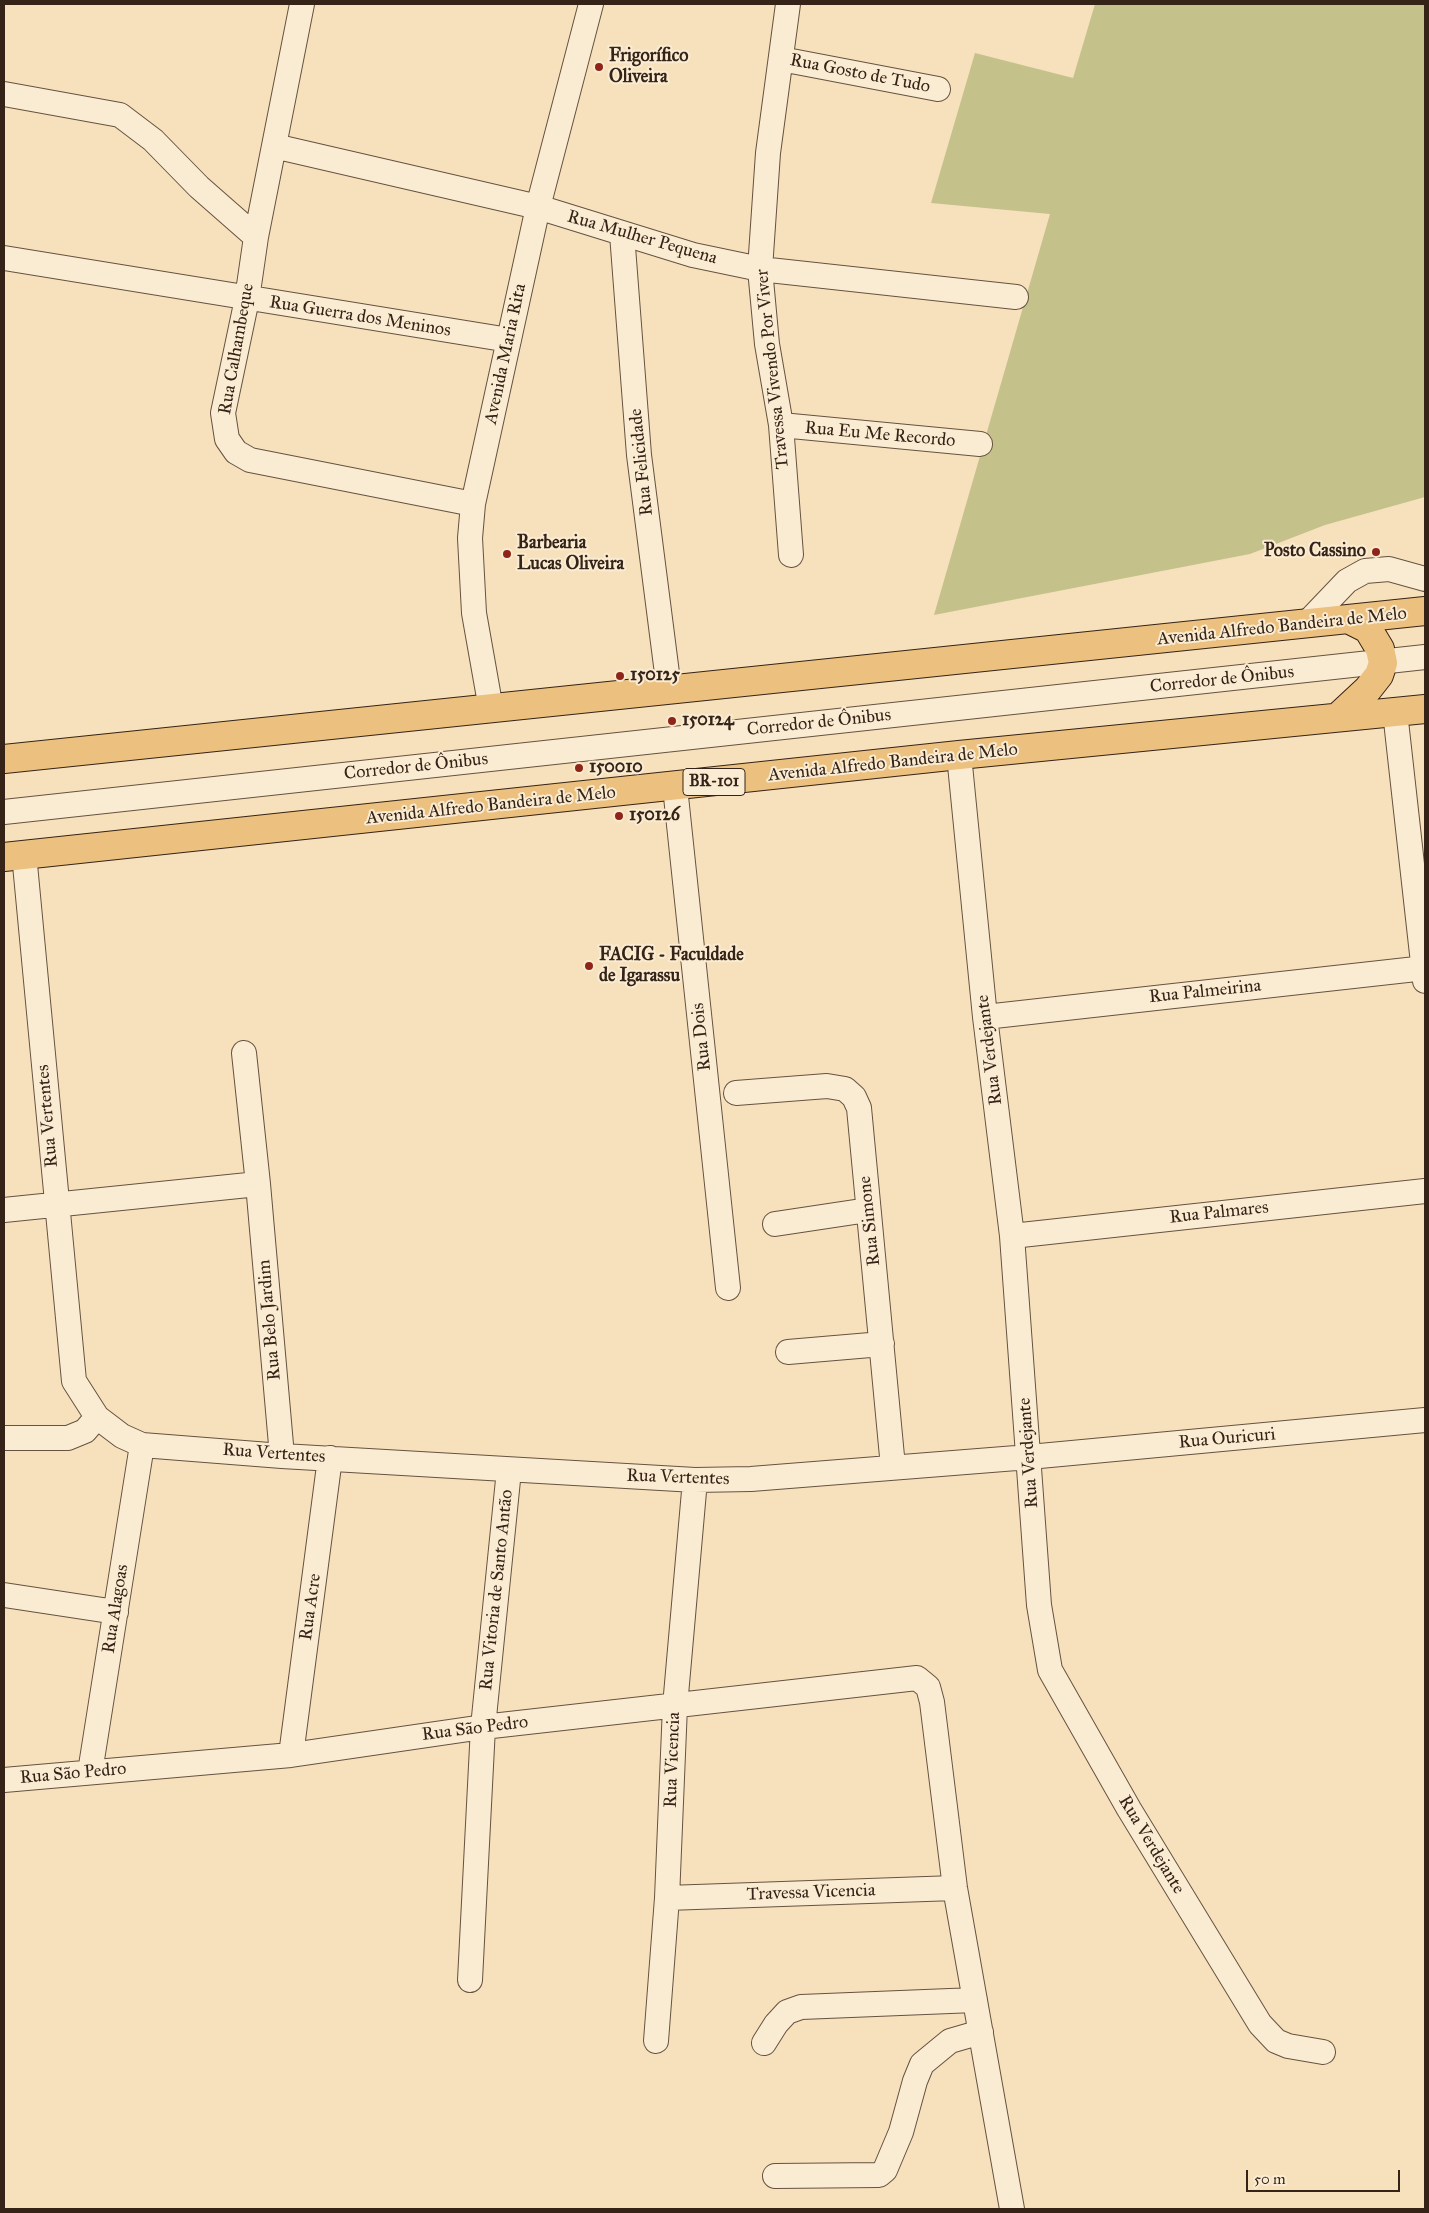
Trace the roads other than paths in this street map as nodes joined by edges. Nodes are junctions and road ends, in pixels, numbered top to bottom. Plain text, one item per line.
1 (302, 4) edge
2 (591, 4) edge
3 (788, 4) edge
4 (781, 59) junction
5 (938, 89) dead end
6 (4, 94) edge
7 (274, 146) junction
8 (538, 207) junction
9 (622, 234) junction
10 (256, 237) junction
11 (4, 258) edge
12 (760, 268) junction
13 (1016, 298) dead end
14 (247, 299) junction
15 (509, 340) junction
16 (781, 425) junction
17 (980, 444) dead end
18 (473, 504) junction
19 (791, 555) dead end
20 (1425, 579) edge
21 (1425, 611) edge
22 (1350, 620) junction
23 (1305, 625) junction
24 (1425, 657) edge
25 (1383, 663) junction
26 (669, 690) junction
27 (491, 709) junction
28 (1425, 709) edge
29 (1395, 712) junction
30 (1339, 716) junction
31 (959, 756) junction
32 (4, 759) edge
33 (675, 786) junction
34 (4, 812) edge
35 (14, 856) edge
36 (1425, 972) edge
37 (985, 1017) junction
38 (244, 1053) dead end
39 (736, 1093) dead end
40 (258, 1184) junction
41 (1425, 1190) edge
42 (56, 1206) junction
43 (4, 1210) edge
44 (868, 1210) junction
45 (775, 1224) dead end
46 (1012, 1236) junction
47 (728, 1288) dead end
48 (882, 1344) junction
49 (788, 1352) dead end
50 (97, 1417) junction
51 (1425, 1420) edge
52 (4, 1438) edge
53 (142, 1444) junction
54 (282, 1456) junction
55 (1030, 1457) junction
56 (330, 1458) junction
57 (893, 1467) junction
58 (509, 1470) junction
59 (695, 1480) junction
60 (4, 1595) edge
61 (116, 1612) junction
62 (675, 1706) junction
63 (483, 1727) junction
64 (291, 1756) junction
65 (90, 1772) junction
66 (4, 1780) edge
67 (955, 1888) junction
68 (667, 1898) junction
69 (470, 1980) dead end
70 (975, 2000) junction
71 (981, 2032) junction
72 (656, 2041) dead end
73 (764, 2044) dead end
74 (1323, 2052) dead end
75 (775, 2176) dead end
76 (1012, 2209) edge

1 - 7 street, Rua Calhambeque
2 - 8 street, Avenida Maria Rita
3 - 4 street, Travessa Vivendo Por Viver
4 - 5 street, Rua Gosto de Tudo
4 - 12 street, Travessa Vivendo Por Viver
6 - 10 street
7 - 8 street, Rua Mulher Pequena
7 - 10 street, Rua Calhambeque
8 - 9 street, Rua Mulher Pequena
8 - 15 street, Avenida Maria Rita
9 - 12 street, Rua Mulher Pequena
9 - 26 street, Rua Felicidade
10 - 14 street, Rua Calhambeque
11 - 14 street, Rua Guerra dos Meninos
12 - 13 street, Rua Mulher Pequena
12 - 16 street, Travessa Vivendo Por Viver
14 - 15 street, Rua Guerra dos Meninos
14 - 18 street, Rua Calhambeque
15 - 18 street, Avenida Maria Rita
16 - 17 street, Rua Eu Me Recordo
16 - 19 street, Travessa Vivendo Por Viver
18 - 27 street, Avenida Maria Rita
20 - 23 street
21 - 22 highway, Avenida Alfredo Bandeira de Melo
22 - 23 highway, Avenida Alfredo Bandeira de Melo
22 - 25 highway
23 - 26 highway, Avenida Alfredo Bandeira de Melo
24 - 25 street, Corredor de Ônibus
25 - 30 highway
25 - 34 street, Corredor de Ônibus
26 - 27 highway, Avenida Alfredo Bandeira de Melo
27 - 32 highway, Avenida Alfredo Bandeira de Melo
28 - 29 highway, Avenida Alfredo Bandeira de Melo / BR-101
29 - 30 highway, Avenida Alfredo Bandeira de Melo / BR-101
29 - 36 street
30 - 31 highway, Avenida Alfredo Bandeira de Melo / BR-101
31 - 33 highway, Avenida Alfredo Bandeira de Melo / BR-101
31 - 37 street, Rua Verdejante
33 - 35 highway, Avenida Alfredo Bandeira de Melo / BR-101
33 - 47 street, Rua Dois
35 - 42 street, Rua Vertentes
36 - 37 street, Rua Palmeirina
37 - 46 street, Rua Verdejante
38 - 40 street, Rua Belo Jardim
39 - 44 street, Rua Simone
40 - 42 street
40 - 54 street, Rua Belo Jardim
41 - 46 street, Rua Palmares
42 - 43 street
42 - 50 street, Rua Vertentes
44 - 45 street
44 - 48 street, Rua Simone
46 - 55 street, Rua Verdejante
48 - 49 street
48 - 57 street, Rua Simone
50 - 52 street
50 - 53 street, Rua Vertentes
51 - 55 street, Rua Ouricuri
53 - 54 street, Rua Vertentes
53 - 61 street, Rua Alagoas
54 - 56 street, Rua Vertentes
55 - 57 street, Rua Vertentes
55 - 74 street, Rua Verdejante
56 - 58 street, Rua Vertentes
56 - 64 street, Rua Acre
57 - 59 street, Rua Vertentes
58 - 59 street, Rua Vertentes
58 - 63 street, Rua Vitoria de Santo Antão
59 - 62 street, Rua Vicencia
60 - 61 street
61 - 65 street, Rua Alagoas
62 - 63 street, Rua São Pedro
62 - 67 street, Rua São Pedro
62 - 68 street, Rua Vicencia
63 - 64 street, Rua São Pedro
63 - 69 street, Rua Vitoria de Santo Antão
64 - 65 street, Rua São Pedro
65 - 66 street, Rua São Pedro
67 - 68 street, Travessa Vicencia
67 - 70 street
68 - 72 street, Rua Vicencia
70 - 71 street
70 - 73 street
71 - 75 street
71 - 76 street

